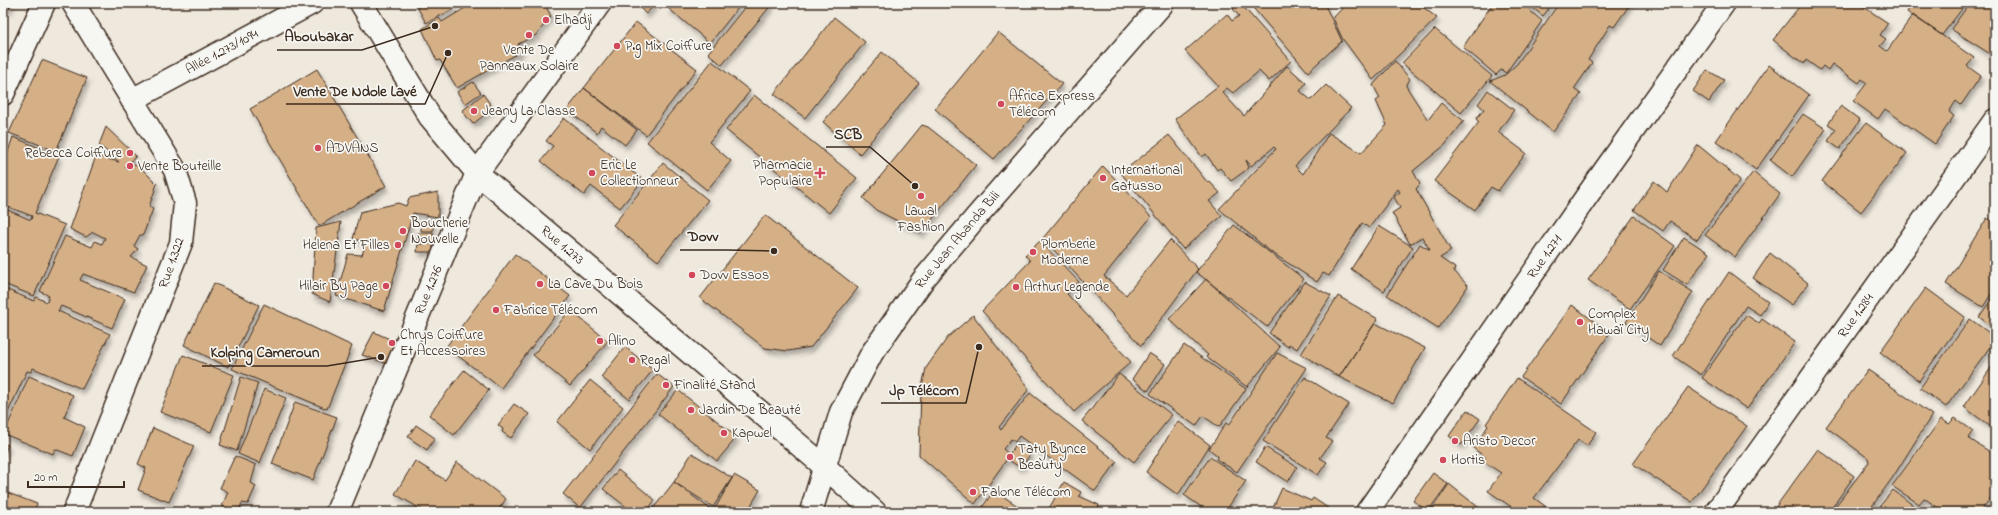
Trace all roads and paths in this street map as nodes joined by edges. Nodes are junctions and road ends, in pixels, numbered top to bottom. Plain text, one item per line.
1 (44, 3) edge
2 (73, 3) edge
3 (312, 3) edge
4 (361, 3) edge
5 (600, 3) edge
6 (1163, 3) edge
7 (1724, 3) edge
8 (3, 94) edge
9 (132, 100) junction
10 (1995, 120) edge
11 (477, 173) junction
12 (824, 466) junction
13 (74, 512) edge
14 (337, 512) edge
15 (811, 512) edge
16 (875, 512) edge
17 (1367, 512) edge
18 (1716, 512) edge

1 - 8 street
2 - 9 street, Rue 1.322
3 - 9 street, Allée 1.273/1094
4 - 11 street, Rue 1.273
5 - 11 street, Rue 1.276
6 - 12 street, Rue Jean Abanda Bili
7 - 17 street, Rue 1.271
9 - 13 street, Rue 1.322
10 - 18 street, Rue 1.284
11 - 12 street, Rue 1.273
11 - 14 street, Rue 1.276
12 - 15 street, Rue Jean Abanda Bili
12 - 16 street, Rue 1.273

